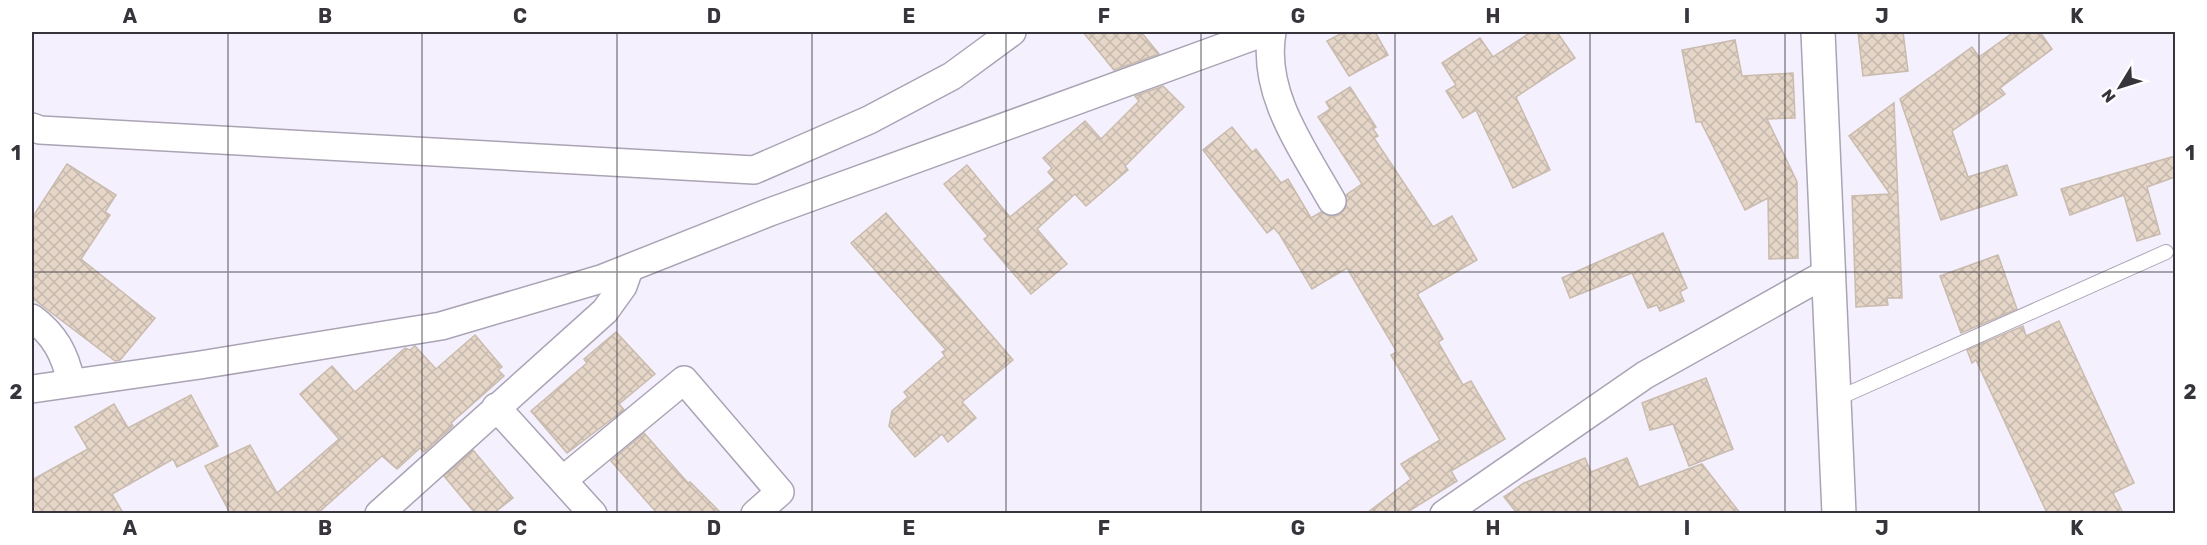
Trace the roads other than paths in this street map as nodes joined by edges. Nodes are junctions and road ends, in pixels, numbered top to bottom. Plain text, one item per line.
1 (1012, 32) edge
2 (1265, 32) edge
3 (1272, 32) edge
4 (1818, 32) edge
5 (32, 127) edge
6 (754, 170) junction
7 (1332, 201) dead end
8 (770, 212) junction
9 (2166, 252) dead end
10 (629, 269) junction
11 (1829, 272) junction
12 (32, 318) edge
13 (71, 382) junction
14 (32, 389) edge
15 (1834, 400) junction
16 (496, 407) junction
17 (563, 480) junction
18 (379, 513) edge
19 (593, 513) edge
20 (755, 513) edge
21 (1444, 513) edge
22 (1839, 513) edge

1 - 6 street
2 - 8 street
3 - 7 street
4 - 11 street
5 - 6 street
6 - 8 street
8 - 10 street
9 - 15 lane
10 - 13 street
10 - 16 street
11 - 15 street
11 - 21 street
12 - 13 street
13 - 14 street
15 - 22 street
16 - 17 street
16 - 18 street
17 - 19 street
17 - 20 street

